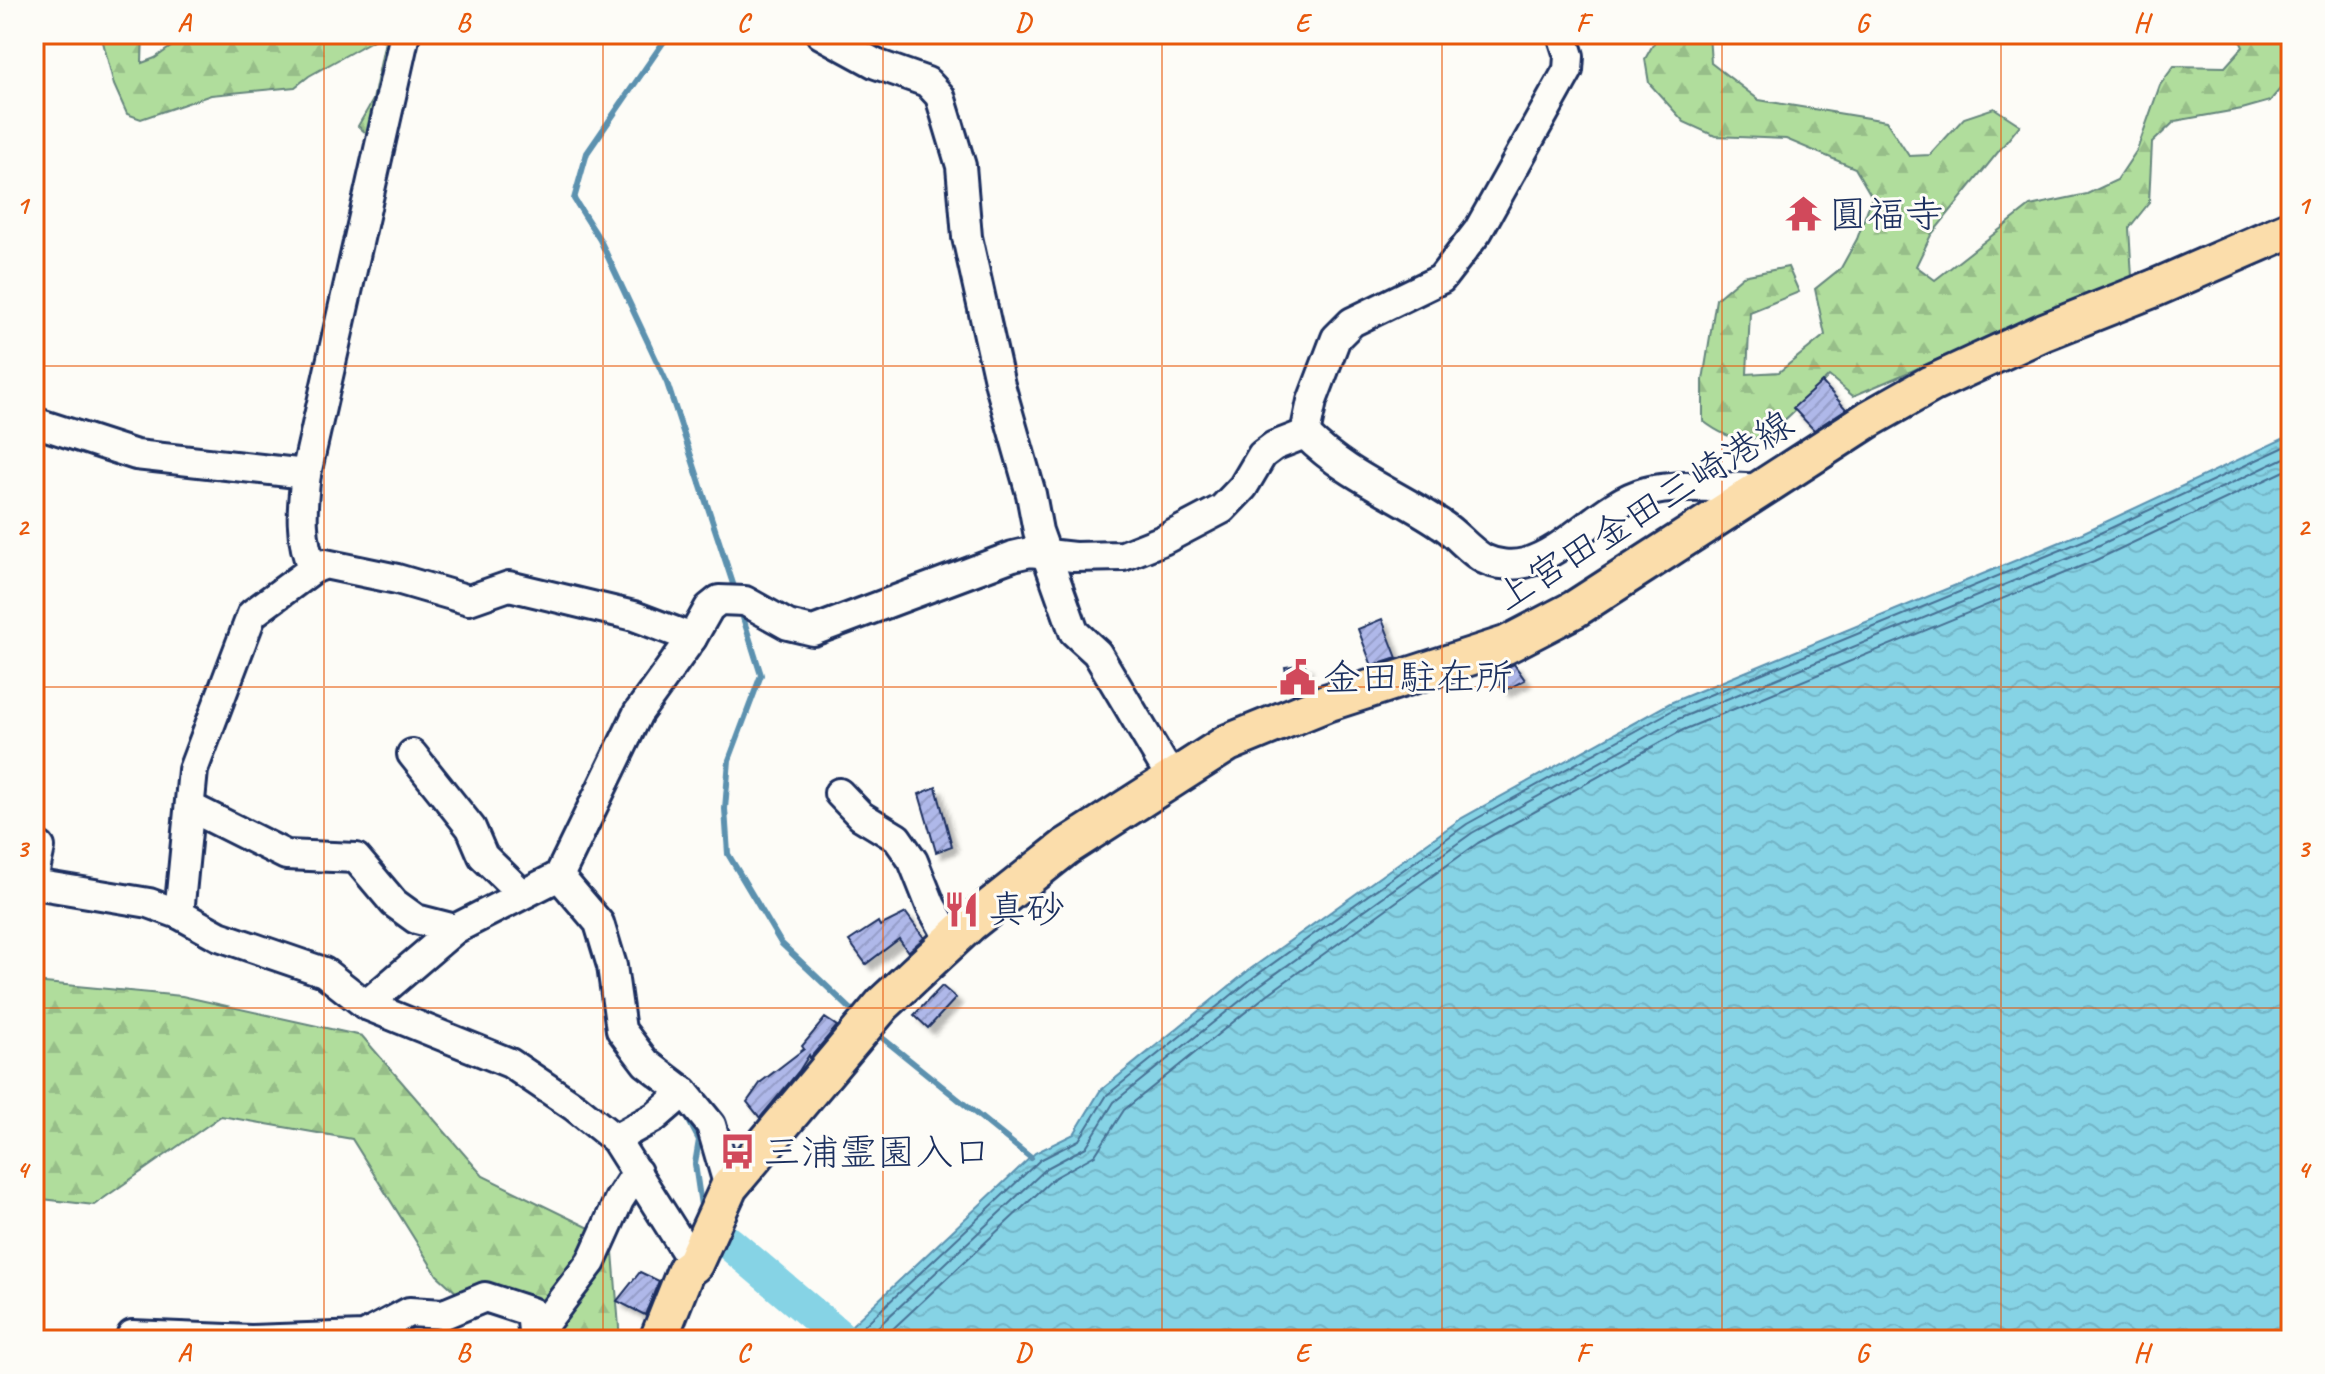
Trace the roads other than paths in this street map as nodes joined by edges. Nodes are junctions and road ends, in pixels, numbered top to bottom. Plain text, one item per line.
1 (405, 34) edge
2 (1562, 34) edge
3 (833, 37) edge
4 (2291, 229) edge
5 (34, 422) edge
6 (1305, 434) junction
7 (306, 474) junction
8 (1761, 489) junction
9 (1049, 555) junction
10 (313, 569) junction
11 (692, 638) junction
12 (412, 754) dead end
13 (1172, 779) junction
14 (839, 793) dead end
15 (190, 807) junction
16 (40, 847) dead end
17 (34, 875) edge
18 (559, 876) junction
19 (34, 884) edge
20 (522, 894) junction
21 (179, 914) junction
22 (455, 929) junction
23 (951, 941) junction
24 (366, 1005) junction
25 (684, 1092) junction
26 (615, 1139) junction
27 (637, 1172) junction
28 (729, 1187) junction
29 (694, 1264) junction
30 (132, 1335) dead end
31 (534, 1339) edge
32 (658, 1340) edge

1 - 7 street
2 - 6 street
3 - 9 street
4 - 8 main road, 上宮田金田三崎港線
5 - 7 street
6 - 8 street
6 - 9 street
7 - 10 street
8 - 13 main road, 上宮田金田三崎港線
9 - 11 street
9 - 13 street
10 - 11 street
10 - 15 street
11 - 18 street
12 - 20 street
13 - 23 main road, 上宮田金田三崎港線
14 - 23 street
15 - 21 street
15 - 22 street
16 - 17 street
18 - 20 street
18 - 25 street
19 - 21 street
20 - 22 street
21 - 24 street
22 - 24 street
23 - 28 main road, 上宮田金田三崎港線
24 - 26 street
25 - 26 street
25 - 28 street
26 - 27 street
27 - 29 street
27 - 31 street
28 - 29 main road, 上宮田金田三崎港線
29 - 32 main road, 上宮田金田三崎港線
30 - 31 street

